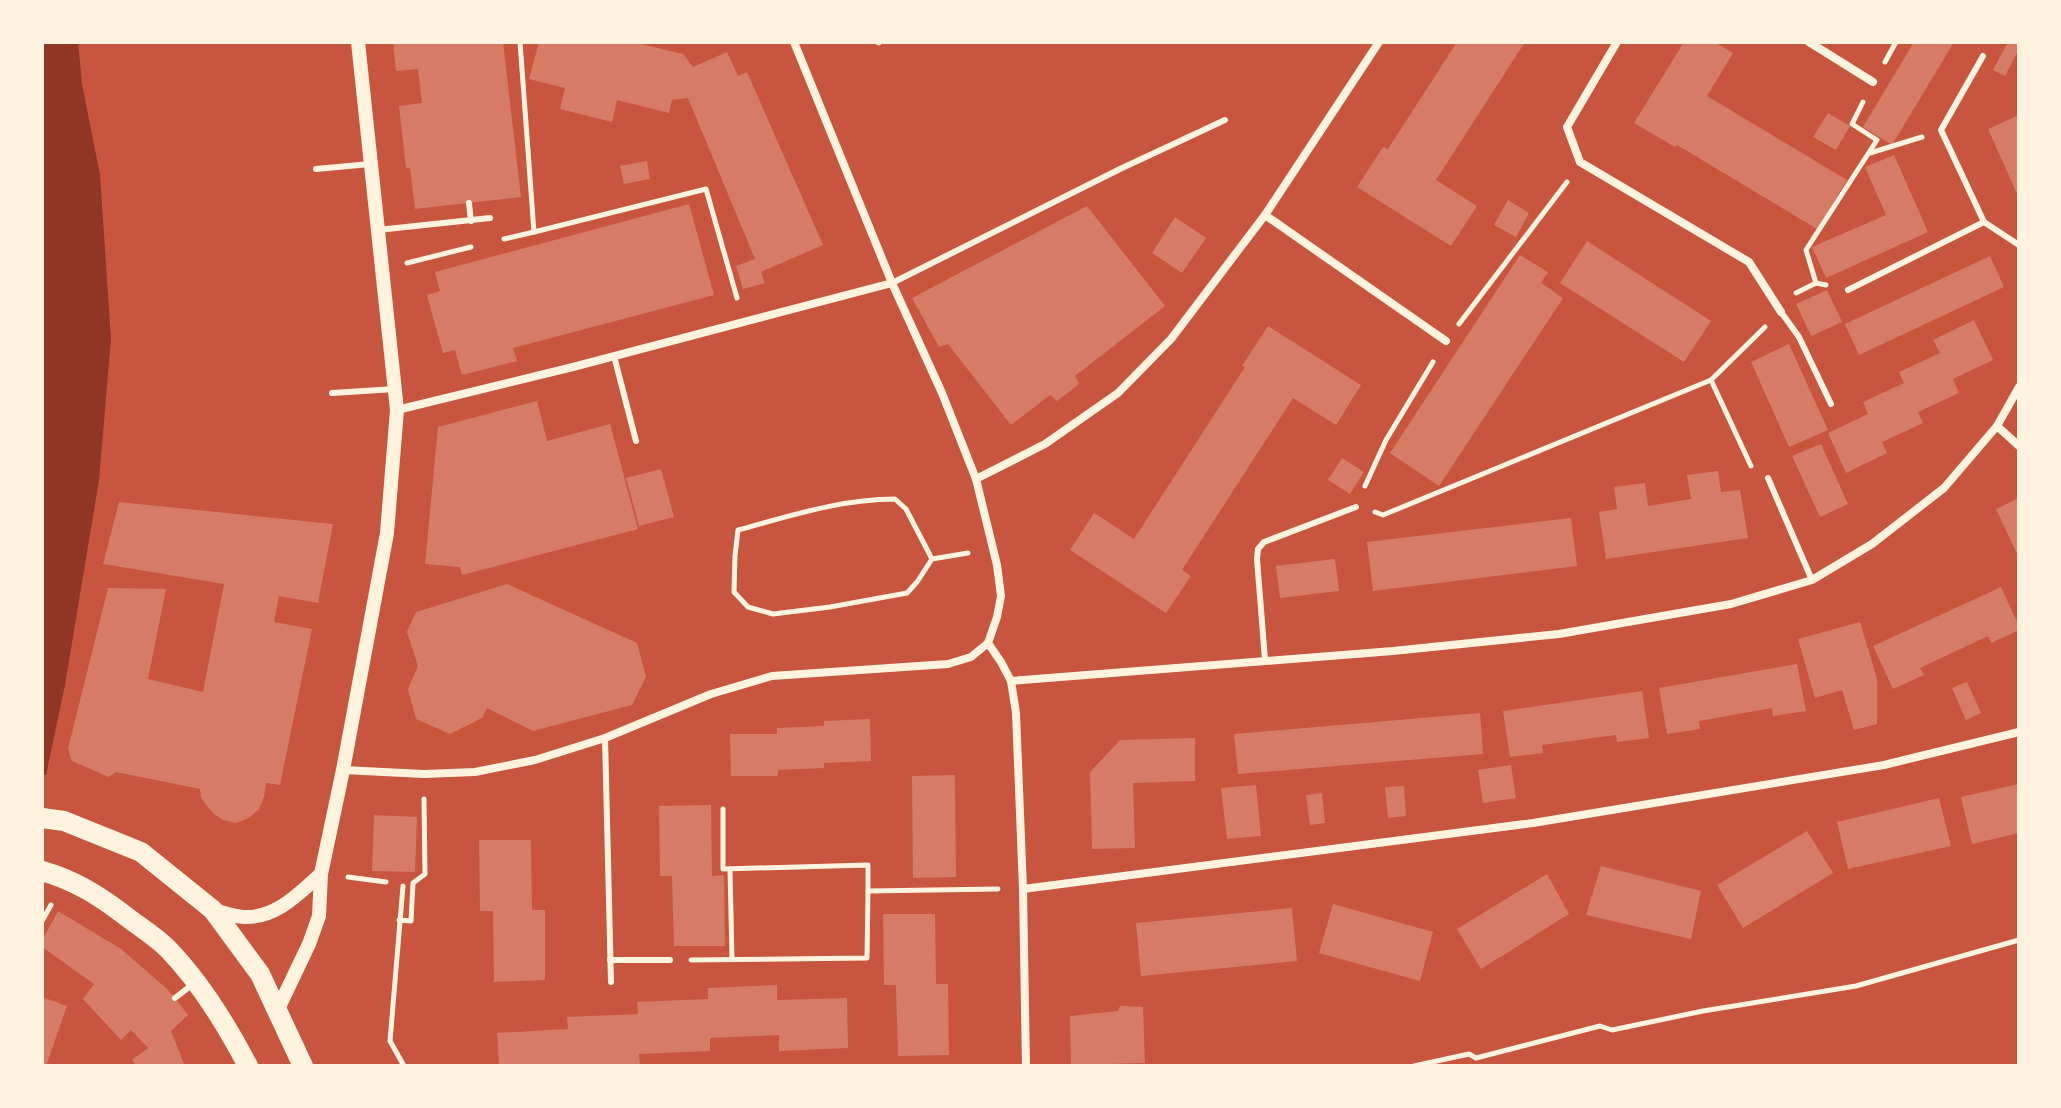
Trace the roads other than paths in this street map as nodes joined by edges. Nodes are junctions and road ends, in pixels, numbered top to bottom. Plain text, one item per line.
1 (358, 42) edge
2 (794, 42) edge
3 (1379, 42) edge
4 (1617, 42) edge
5 (1809, 42) edge
6 (1983, 56) dead end
7 (1873, 82) road end
8 (1225, 120) dead end
9 (370, 164) junction
10 (316, 169) dead end
11 (469, 203) dead end
12 (1265, 215) junction
13 (490, 218) dead end
14 (471, 221) junction
15 (1984, 222) junction
16 (378, 230) junction
17 (2019, 245) edge
18 (892, 283) junction
19 (1848, 290) road end
20 (1781, 312) joint
21 (1446, 341) dead end
22 (614, 356) junction
23 (2019, 387) edge
24 (395, 389) junction
25 (332, 393) dead end
26 (1831, 404) dead end
27 (397, 410) junction
28 (1997, 426) junction
29 (636, 441) dead end
30 (2019, 446) edge
31 (1768, 478) road end
32 (976, 479) junction
33 (1356, 507) road end
34 (1812, 580) junction
35 (988, 643) junction
36 (1265, 660) junction
37 (1011, 681) junction
38 (2019, 732) edge
39 (605, 738) junction
40 (343, 770) junction
41 (42, 818) edge
42 (42, 871) edge
43 (321, 874) junction
44 (1023, 889) junction
45 (213, 910) junction
46 (610, 960) junction
47 (670, 960) road end
48 (196, 982) junction
49 (611, 982) dead end
50 (175, 998) dead end
51 (278, 1009) junction
52 (248, 1066) edge
53 (303, 1066) edge
54 (1026, 1066) edge

1 - 9 street
2 - 18 street
3 - 12 street
4 - 20 street
5 - 7 street
6 - 15 lane
8 - 18 lane
9 - 10 lane
9 - 16 street
11 - 14 lane
12 - 21 street
12 - 32 street
13 - 14 lane
14 - 16 lane
15 - 17 lane
15 - 19 lane
16 - 24 street
18 - 22 street
18 - 32 street
20 - 26 lane
22 - 27 street
22 - 29 lane
23 - 28 street
24 - 25 lane
24 - 27 street
27 - 40 street
28 - 30 street
28 - 34 street
31 - 34 lane
32 - 35 street
33 - 36 lane
34 - 36 street
35 - 37 street
35 - 39 street
36 - 37 street
37 - 44 street
38 - 44 street
39 - 40 street
39 - 46 lane
40 - 43 street
41 - 45 main road
42 - 48 main road
43 - 45 street
43 - 51 street
44 - 54 street
45 - 51 main road
46 - 47 lane
46 - 49 lane
48 - 50 lane
48 - 52 main road
51 - 53 main road

